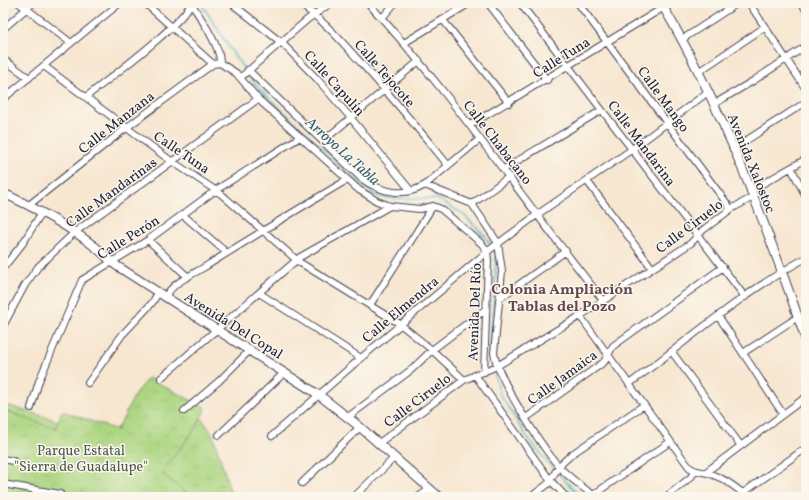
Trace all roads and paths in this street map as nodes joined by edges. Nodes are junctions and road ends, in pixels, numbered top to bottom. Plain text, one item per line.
1 (19, 3) edge
2 (33, 3) edge
3 (107, 3) edge
4 (120, 3) edge
5 (145, 3) edge
6 (191, 3) edge
7 (231, 3) edge
8 (298, 3) edge
9 (331, 3) edge
10 (368, 3) edge
11 (395, 3) edge
12 (470, 3) edge
13 (488, 3) edge
14 (520, 3) edge
15 (578, 3) edge
16 (738, 3) edge
17 (749, 3) edge
18 (802, 3) edge
19 (665, 4) edge
20 (27, 8) junction
21 (113, 8) junction
22 (806, 10) edge
23 (315, 14) junction
24 (382, 18) junction
25 (443, 20) junction
26 (171, 26) junction
27 (765, 27) junction
28 (3, 29) edge
29 (681, 40) junction
30 (608, 42) junction
31 (71, 43) junction
32 (282, 43) junction
33 (404, 43) junction
34 (806, 46) edge
35 (3, 59) edge
36 (787, 60) junction
37 (419, 61) junction
38 (220, 63) junction
39 (213, 64) junction
40 (44, 66) junction
41 (569, 66) junction
42 (698, 72) junction
43 (245, 74) junction
44 (29, 78) junction
45 (547, 80) junction
46 (384, 89) junction
47 (806, 89) edge
48 (708, 92) junction
49 (86, 97) junction
50 (4, 98) edge
51 (258, 99) junction
52 (806, 102) edge
53 (509, 103) junction
54 (714, 104) junction
55 (602, 110) junction
56 (350, 117) junction
57 (666, 123) junction
58 (470, 125) junction
59 (126, 128) junction
60 (300, 137) junction
61 (480, 139) junction
62 (323, 141) junction
63 (733, 149) junction
64 (632, 150) junction
65 (806, 159) edge
66 (173, 162) junction
67 (448, 165) junction
68 (791, 168) junction
69 (504, 169) junction
70 (509, 177) junction
71 (348, 180) junction
72 (587, 181) junction
73 (426, 185) junction
74 (216, 190) junction
75 (411, 191) junction
76 (3, 193) edge
77 (751, 194) junction
78 (806, 196) edge
79 (472, 204) junction
80 (29, 205) junction
81 (390, 206) junction
82 (433, 206) junction
83 (731, 209) junction
84 (42, 212) junction
85 (538, 214) junction
86 (183, 215) junction
87 (263, 229) junction
88 (75, 232) junction
89 (698, 236) junction
90 (148, 240) junction
91 (497, 244) junction
92 (487, 251) junction
93 (566, 251) junction
94 (227, 253) junction
95 (806, 258) edge
96 (296, 260) junction
97 (111, 262) junction
98 (723, 267) junction
99 (3, 268) edge
100 (652, 268) junction
101 (781, 272) junction
102 (188, 277) junction
103 (259, 293) junction
104 (162, 295) junction
105 (745, 297) junction
106 (500, 298) junction
107 (603, 300) junction
108 (370, 305) junction
109 (486, 309) junction
110 (580, 316) junction
111 (719, 317) junction
112 (798, 317) junction
113 (400, 324) junction
114 (804, 325) edge
115 (3, 326) edge
116 (216, 329) junction
117 (806, 340) edge
118 (250, 350) junction
119 (432, 350) junction
120 (672, 352) junction
121 (743, 353) junction
122 (608, 356) junction
123 (361, 358) junction
124 (494, 368) junction
125 (285, 372) junction
126 (484, 372) junction
127 (475, 375) junction
128 (161, 378) dead end
129 (464, 380) junction
130 (88, 383) dead end
131 (629, 384) junction
132 (319, 395) junction
133 (806, 397) edge
134 (644, 405) junction
135 (30, 408) dead end
136 (184, 412) dead end
137 (783, 414) junction
138 (348, 417) junction
139 (526, 418) junction
140 (360, 427) junction
141 (219, 435) dead end
142 (272, 436) dead end
143 (670, 442) junction
144 (379, 443) junction
145 (740, 446) junction
146 (806, 448) edge
147 (394, 458) junction
148 (3, 459) edge
149 (12, 461) dead end
150 (558, 467) junction
151 (695, 471) junction
152 (706, 472) junction
153 (551, 478) junction
154 (302, 483) dead end
155 (3, 484) edge
156 (430, 489) junction
157 (676, 490) junction
158 (60, 494) dead end
159 (745, 495) edge
160 (594, 496) edge
161 (354, 497) edge
162 (418, 497) edge
163 (439, 497) edge
164 (531, 497) edge
165 (566, 497) edge
166 (666, 497) edge
167 (679, 497) edge

1 - 20 street
2 - 20 street
3 - 21 street
4 - 21 street
5 - 26 street
6 - 26 street
6 - 38 street
7 - 32 street, Calle Capulín
8 - 23 street, Calle Tejocote
9 - 23 street
10 - 24 street, Calle Chabacano
11 - 24 street
12 - 25 street
13 - 45 street
14 - 41 street, Calle Mandarina
15 - 30 street, Calle Mango
16 - 29 street
17 - 27 street
18 - 22 street
19 - 29 street, Avenida Xalostoc
19 - 30 street, Calle Tuna
20 - 28 street
20 - 31 street
21 - 31 street
23 - 32 street
23 - 46 street, Calle Tejocote
24 - 33 street, Calle Chabacano
25 - 33 street
25 - 53 street
26 - 39 street
26 - 49 street
27 - 36 street
27 - 42 street
29 - 42 street, Avenida Xalostoc
30 - 41 street, Calle Tuna
30 - 57 street, Calle Mango
31 - 40 street
32 - 43 street
32 - 56 street, Calle Capulín
33 - 37 street, Calle Chabacano
34 - 36 street
35 - 44 street
36 - 47 street
36 - 54 street
37 - 46 street
37 - 58 street, Calle Chabacano
38 - 39 street, Calle Manzana
38 - 43 street
39 - 59 street, Calle Manzana
40 - 44 street
40 - 49 street, Calle Tuna
41 - 45 street, Calle Tuna
41 - 55 street, Calle Mandarina
42 - 48 street, Avenida Xalostoc
43 - 51 street
43 - 62 street
44 - 50 street
45 - 53 street, Calle Tuna
46 - 56 street
46 - 67 street, Calle Tejocote
48 - 54 street, Avenida Xalostoc
48 - 57 street, Calle Elmendra
49 - 59 street, Calle Tuna
51 - 60 street
51 - 66 street, Calle Mandarinas
52 - 63 street
53 - 58 street, Calle Tuna
54 - 63 street, Avenida Xalostoc
55 - 64 street, Calle Mandarina
55 - 69 street
56 - 62 street
56 - 75 street, Calle Capulín
57 - 64 street, Calle Elmendra
57 - 83 street, Calle Mango
58 - 61 street, Calle Chabacano
59 - 66 street, Calle Tuna
59 - 80 street, Calle Manzana
60 - 71 street
60 - 74 street, Calle Perón
61 - 67 street
61 - 69 street, Calle Chabacano
62 - 75 street
63 - 77 street, Avenida Xalostoc
64 - 72 street, Calle Elmendra
64 - 89 street, Calle Mandarina
65 - 68 street, Calle Ciruelo
66 - 74 street, Calle Tuna
66 - 88 street, Calle Mandarinas
67 - 73 street
68 - 77 street, Calle Ciruelo
68 - 78 street
69 - 70 street, Calle Chabacano
70 - 79 street
70 - 85 street, Calle Chabacano
71 - 81 street
71 - 87 street
72 - 85 street, Calle Elmendra
72 - 100 street
73 - 75 street
73 - 79 street
74 - 86 street, Calle Perón
74 - 87 street, Calle Tuna
76 - 80 street, Avenida Del Copal
77 - 83 street, Calle Ciruelo
77 - 101 street, Avenida Xalostoc
79 - 91 street, Avenida Del Río
80 - 84 street, Avenida Del Copal
81 - 82 street
81 - 96 street
82 - 92 street, Avenida Del Río
82 - 108 street
83 - 89 street, Calle Ciruelo
84 - 88 street, Avenida Del Copal
84 - 99 street
85 - 91 street, Calle Elmendra
85 - 93 street, Calle Chabacano
86 - 90 street, Calle Perón
86 - 94 street
87 - 94 street
87 - 96 street, Calle Tuna
88 - 97 street, Avenida Del Copal
88 - 115 street, Calle Mandarinas
89 - 98 street, Calle Mandarina
89 - 100 street, Calle Ciruelo
90 - 97 street, Calle Perón
90 - 102 street
91 - 92 street, Calle Elmendra
91 - 106 street, Avenida Del Río
92 - 109 street, Avenida Del Río
92 - 113 street, Calle Elmendra
93 - 106 street
93 - 107 street, Calle Chabacano
94 - 102 street
95 - 101 street
96 - 103 street
96 - 108 street, Calle Tuna
97 - 104 street, Avenida Del Copal
97 - 135 street, Calle Perón
98 - 105 street, Calle Mandarina
98 - 122 street, Calle Jamaica
100 - 107 street, Calle Ciruelo
101 - 105 street
101 - 112 street, Avenida Xalostoc
102 - 104 street
103 - 116 street
103 - 123 street
104 - 116 street, Avenida Del Copal
104 - 130 street
105 - 111 street
106 - 124 street, Avenida Del Río
107 - 110 street, Calle Ciruelo
108 - 113 street, Calle Tuna
109 - 119 street
109 - 126 street, Avenida Del Río
110 - 122 street
110 - 124 street, Calle Ciruelo
111 - 120 street
111 - 121 street
112 - 114 street, Avenida Xalostoc
112 - 121 street
113 - 119 street, Calle Tuna
113 - 123 street, Calle Elmendra
114 - 117 street, Avenida Xalostoc
116 - 118 street, Avenida Del Copal
116 - 128 street
118 - 125 street, Avenida Del Copal
118 - 136 street
119 - 129 street, Calle Tuna
119 - 138 street
120 - 131 street
120 - 145 street
121 - 137 street
122 - 131 street
122 - 139 street, Calle Jamaica
123 - 132 street, Calle Elmendra
124 - 126 street, Calle Ciruelo
124 - 139 street, Avenida Del Río
125 - 132 street, Avenida Del Copal
125 - 141 street
126 - 127 street, Calle Ciruelo
127 - 129 street, Calle Ciruelo
127 - 153 street, Avenida Del Río
129 - 144 street, Calle Ciruelo
131 - 134 street
132 - 138 street, Avenida Del Copal
132 - 142 street, Calle Elmendra
133 - 137 street
134 - 143 street
134 - 150 street
137 - 145 street
138 - 140 street, Avenida Del Copal
139 - 150 street, Avenida Del Río
140 - 144 street, Avenida Del Copal
140 - 154 street
143 - 151 street
143 - 160 street
144 - 147 street, Avenida Del Copal
145 - 152 street
146 - 159 street
147 - 156 street, Avenida Del Copal
147 - 161 street
148 - 149 street
150 - 153 street
150 - 160 street, Avenida Del Río
151 - 152 street
151 - 157 street
152 - 159 street
153 - 164 street
153 - 165 street, Avenida Del Río
155 - 158 street
156 - 162 street
156 - 163 street, Avenida Del Copal
157 - 166 street
157 - 167 street

